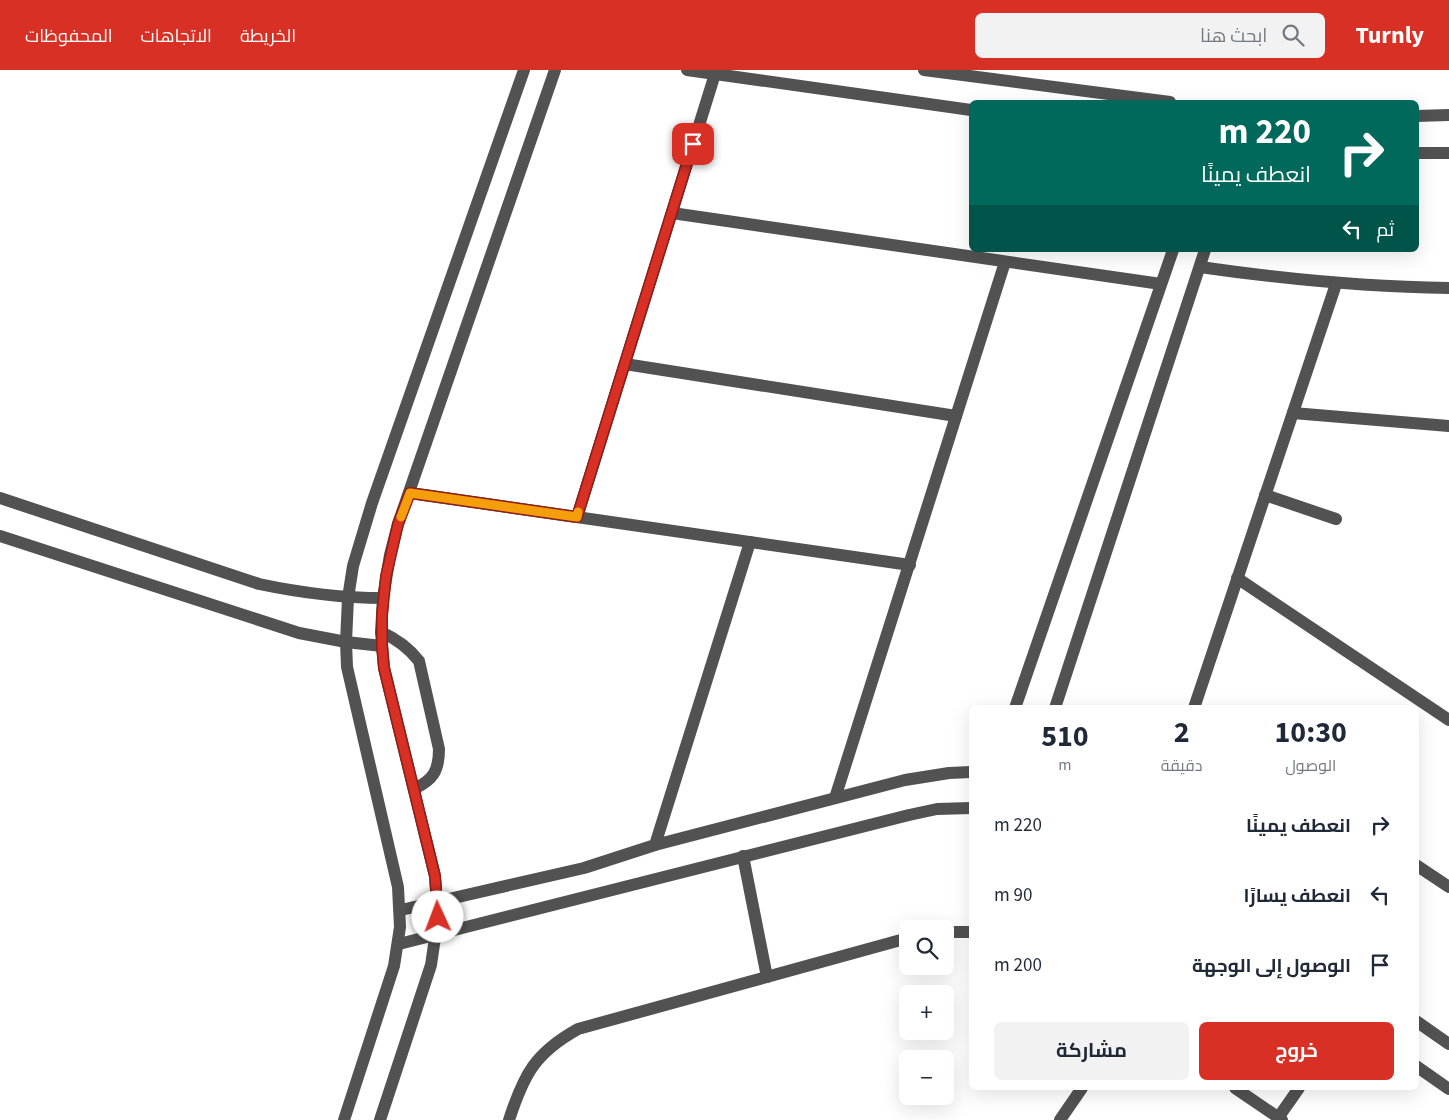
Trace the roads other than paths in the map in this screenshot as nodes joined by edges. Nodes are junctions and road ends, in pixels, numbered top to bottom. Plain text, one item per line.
1 (524, 70) edge
2 (555, 70) edge
3 (688, 70) edge
4 (924, 70) edge
5 (715, 74) junction
6 (1155, 100) edge
7 (969, 110) edge
8 (1449, 115) edge
9 (1419, 116) edge
10 (1419, 153) edge
11 (1449, 153) edge
12 (672, 213) junction
13 (1172, 252) edge
14 (1204, 252) edge
15 (1005, 262) junction
16 (1200, 267) junction
17 (1161, 284) junction
18 (1336, 284) junction
19 (1449, 288) edge
20 (624, 364) junction
21 (1293, 413) junction
22 (956, 416) junction
23 (1449, 426) edge
24 (410, 493) junction
25 (1265, 495) junction
26 (0, 498) edge
27 (577, 517) junction
28 (1336, 519) dead end
29 (0, 536) edge
30 (750, 542) junction
31 (910, 564) junction
32 (1237, 578) junction
33 (348, 598) junction
34 (383, 598) junction
35 (381, 632) junction
36 (346, 642) junction
37 (382, 646) junction
38 (1016, 705) edge
39 (1056, 705) edge
40 (1195, 705) edge
41 (1449, 720) edge
42 (969, 772) edge
43 (414, 788) junction
44 (835, 798) junction
45 (969, 808) edge
46 (655, 845) junction
47 (743, 856) junction
48 (1419, 866) edge
49 (1449, 887) edge
50 (438, 900) junction
51 (400, 910) junction
52 (954, 932) edge
53 (969, 932) edge
54 (437, 934) junction
55 (899, 940) edge
56 (399, 944) junction
57 (767, 977) junction
58 (1419, 1023) edge
59 (1449, 1044) edge
60 (1419, 1068) edge
61 (1449, 1089) edge
62 (1081, 1090) edge
63 (1238, 1090) edge
64 (1298, 1090) edge
65 (1280, 1119) edge
66 (344, 1120) edge
67 (380, 1120) edge
68 (509, 1120) edge
69 (1060, 1120) edge

1 - 33 street
2 - 24 street
3 - 5 street
4 - 6 street
5 - 7 street
5 - 12 street
8 - 9 street
10 - 11 street
12 - 15 street
12 - 20 street
13 - 17 street
14 - 16 street
15 - 17 street
15 - 22 street
16 - 18 street
16 - 39 street
17 - 38 street
18 - 19 street
18 - 21 street
20 - 22 street
20 - 27 street
21 - 23 street
21 - 25 street
22 - 31 street
24 - 27 street
24 - 34 street
25 - 28 street
25 - 32 street
26 - 33 street
27 - 30 street
29 - 36 street
30 - 31 street
30 - 46 street
31 - 44 street
32 - 40 street
32 - 41 street
33 - 34 street
33 - 36 street
34 - 35 street
35 - 37 street
35 - 43 street
36 - 37 street
36 - 51 street
37 - 43 street
42 - 44 street
43 - 50 street
44 - 46 street
45 - 47 street
46 - 50 street
47 - 54 street
47 - 57 street
48 - 49 street
50 - 51 street
50 - 54 street
51 - 56 street
52 - 53 street
54 - 56 street
54 - 67 street
55 - 57 street
56 - 66 street
57 - 68 street
58 - 59 street
60 - 61 street
62 - 69 street
63 - 65 street
64 - 65 street

